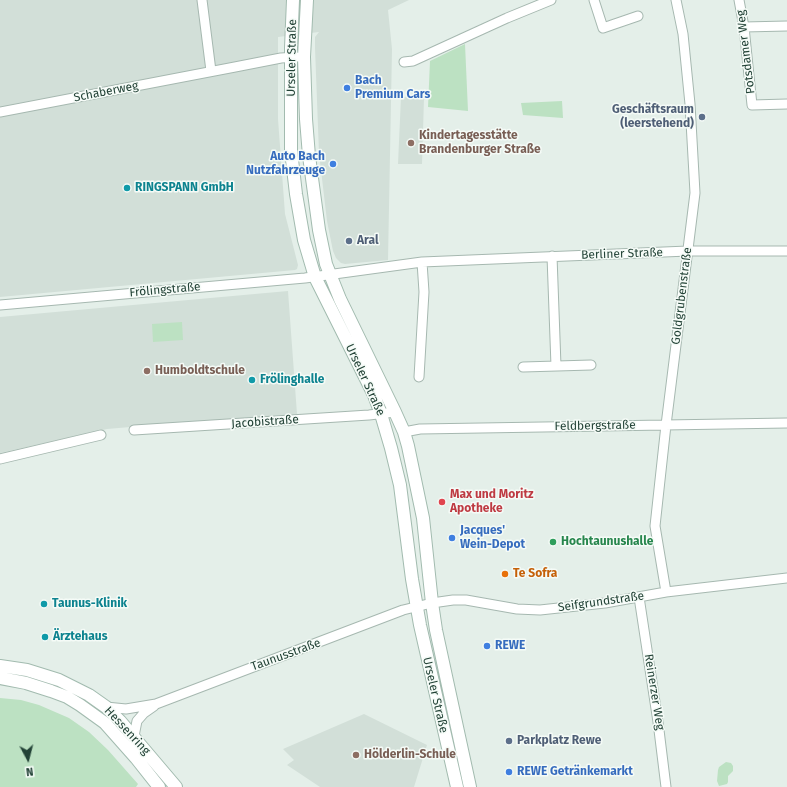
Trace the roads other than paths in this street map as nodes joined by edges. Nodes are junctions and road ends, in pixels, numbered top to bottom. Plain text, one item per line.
1 (202, 0) edge
2 (293, 0) edge
3 (307, 0) edge
4 (551, 0) edge
5 (594, 0) edge
6 (676, 0) edge
7 (739, 0) edge
8 (638, 16) dead end
9 (787, 26) edge
10 (744, 27) junction
11 (304, 57) junction
12 (291, 58) junction
13 (404, 62) dead end
14 (211, 71) junction
15 (787, 104) edge
16 (0, 112) edge
17 (688, 251) junction
18 (787, 251) edge
19 (552, 256) junction
20 (422, 262) junction
21 (330, 274) junction
22 (315, 277) junction
23 (0, 305) edge
24 (591, 365) dead end
25 (556, 366) junction
26 (523, 367) dead end
27 (419, 377) dead end
28 (395, 412) junction
29 (381, 414) junction
30 (787, 423) edge
31 (666, 425) junction
32 (134, 430) dead end
33 (404, 432) junction
34 (101, 434) dead end
35 (0, 459) edge
36 (787, 578) edge
37 (666, 592) junction
38 (639, 597) junction
39 (432, 604) junction
40 (416, 607) junction
41 (0, 666) edge
42 (0, 678) edge
43 (156, 704) junction
44 (106, 707) junction
45 (134, 736) junction
46 (158, 787) edge
47 (176, 787) edge
48 (457, 787) edge
49 (470, 787) edge
50 (666, 787) edge

1 - 14 street
2 - 12 street, Urseler Straße
3 - 11 street, Urseler Straße
4 - 13 street
5 - 8 street
6 - 17 street, Goldgrubenstraße
7 - 10 street, Potsdamer Weg
9 - 10 street
10 - 15 street, Potsdamer Weg
11 - 12 street, Schaberweg
11 - 21 street, Urseler Straße
12 - 14 street, Schaberweg
12 - 22 street, Urseler Straße
14 - 16 street, Schaberweg
17 - 18 street, Berliner Straße
17 - 19 street, Berliner Straße
17 - 31 street, Goldgrubenstraße
19 - 20 street, Berliner Straße
19 - 25 street
20 - 21 street, Berliner Straße
20 - 27 street
21 - 22 street, Frölingstraße
21 - 28 street, Urseler Straße
22 - 23 street, Frölingstraße
22 - 29 street, Urseler Straße
24 - 25 street
25 - 26 street
28 - 29 street, Jacobistraße
28 - 33 street, Urseler Straße
29 - 32 street, Jacobistraße
29 - 40 street, Urseler Straße
30 - 31 street, Feldbergstraße
31 - 33 street, Feldbergstraße
31 - 37 street, Goldgrubenstraße
33 - 39 street, Urseler Straße
34 - 35 street
36 - 37 street, Seifgrundstraße
37 - 38 street, Seifgrundstraße
38 - 39 street, Seifgrundstraße
38 - 50 street, Reinerzer Weg
39 - 40 street, Seifgrundstraße
39 - 49 street, Urseler Straße
40 - 43 street, Taunusstraße
40 - 48 street, Urseler Straße
41 - 44 street, Hessenring
42 - 46 street, Hessenring
43 - 44 street, Taunusstraße
43 - 45 street, Taunusstraße
44 - 45 street, Hessenring
45 - 47 street, Hessenring

